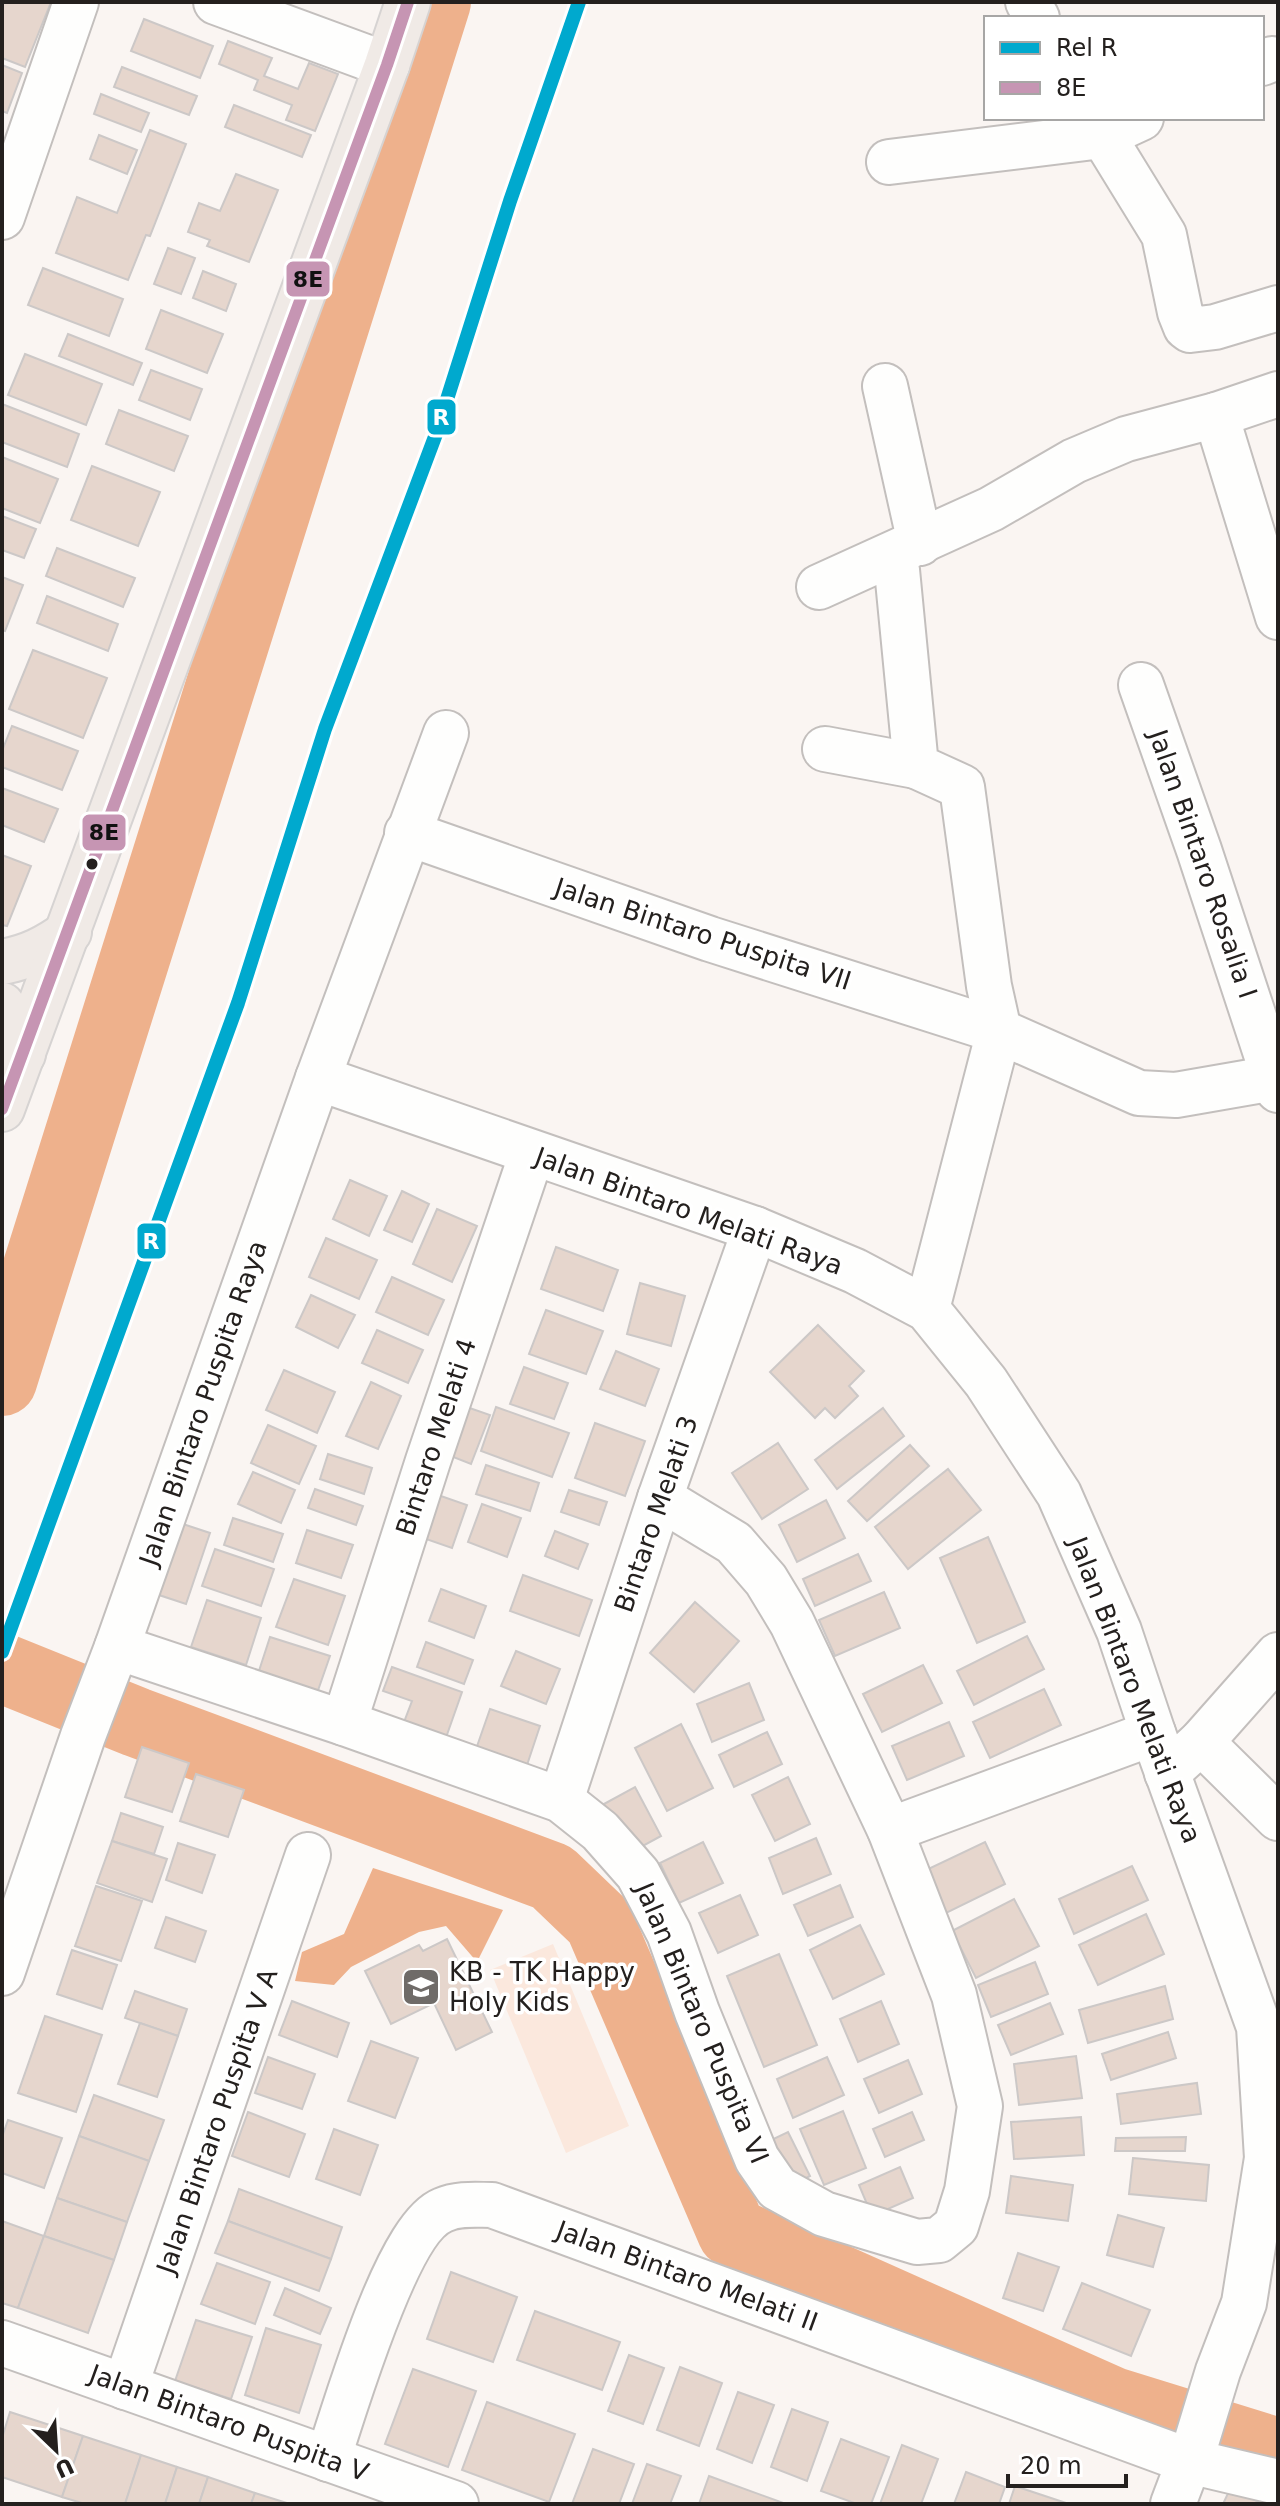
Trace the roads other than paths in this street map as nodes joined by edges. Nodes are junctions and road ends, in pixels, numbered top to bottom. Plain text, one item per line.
1 (76, 2) edge
2 (216, 2) edge
3 (408, 2) edge
4 (387, 65) junction
5 (1131, 120) edge
6 (1097, 127) edge
7 (889, 162) dead end
8 (2, 217) edge
9 (1278, 308) edge
10 (885, 386) dead end
11 (1278, 394) edge
12 (1216, 415) junction
13 (908, 556) junction
14 (819, 587) dead end
15 (1278, 617) edge
16 (1141, 685) dead end
17 (446, 733) dead end
18 (825, 749) dead end
19 (916, 766) junction
20 (407, 833) junction
21 (69, 932) junction
22 (2, 962) edge
23 (2, 1005) edge
24 (999, 1031) junction
25 (23, 1054) junction
26 (318, 1078) junction
27 (1276, 1084) edge
28 (2, 1109) edge
29 (532, 1153) junction
30 (755, 1229) junction
31 (927, 1309) junction
32 (660, 1498) junction
33 (1278, 1655) edge
34 (112, 1662) junction
35 (344, 1723) junction
36 (1153, 1733) junction
37 (1201, 1742) junction
38 (1167, 1773) junction
39 (561, 1800) junction
40 (1278, 1818) edge
41 (890, 1830) junction
42 (308, 1855) dead end
43 (2, 1973) edge
44 (1270, 2066) edge
45 (2, 2343) edge
46 (125, 2387) junction
47 (1193, 2452) junction
48 (328, 2459) junction
49 (1278, 2482) edge
50 (456, 2504) edge
51 (1173, 2504) edge

1 - 8 street
2 - 4 street
3 - 4 main road
4 - 21 main road
5 - 6 street
6 - 7 street
6 - 9 street
10 - 13 street
11 - 12 street
12 - 13 street
12 - 15 street
13 - 14 street
13 - 19 street
16 - 27 street, Jalan Bintaro Rosalia I
17 - 20 street, Jalan Bintaro Puspita Raya
18 - 19 street
19 - 24 street
20 - 24 street, Jalan Bintaro Puspita VII
20 - 26 street, Jalan Bintaro Puspita Raya
21 - 22 main road
21 - 25 main road
23 - 25 main road
24 - 27 street, Jalan Bintaro Puspita VII
24 - 31 street
25 - 28 main road
26 - 29 street, Jalan Bintaro Melati Raya
26 - 34 street, Jalan Bintaro Puspita Raya
29 - 30 street, Jalan Bintaro Melati Raya
29 - 35 street, Bintaro Melati 4
30 - 31 street, Jalan Bintaro Melati Raya
30 - 32 street, Bintaro Melati 3
31 - 36 street, Jalan Bintaro Melati Raya
32 - 39 street, Bintaro Melati 3
32 - 41 street
33 - 37 street
34 - 35 street, Jalan Bintaro Puspita VI
34 - 43 street, Jalan Bintaro Puspita Raya
35 - 39 street, Jalan Bintaro Puspita VI
36 - 38 street, Jalan Bintaro Melati Raya
36 - 41 street
37 - 38 street
37 - 40 street
38 - 44 street, Jalan Bintaro Melati Raya
39 - 41 street, Jalan Bintaro Puspita VI
42 - 46 street, Jalan Bintaro Puspita V A
44 - 47 street, Jalan Bintaro Melati Raya
45 - 46 street, Jalan Bintaro Puspita V
46 - 48 street, Jalan Bintaro Puspita V
47 - 48 street, Jalan Bintaro Melati II
47 - 49 street, Jalan Bintaro Melati II
47 - 51 street, Jalan Bintaro Melati Raya
48 - 50 street, Jalan Bintaro Puspita V

